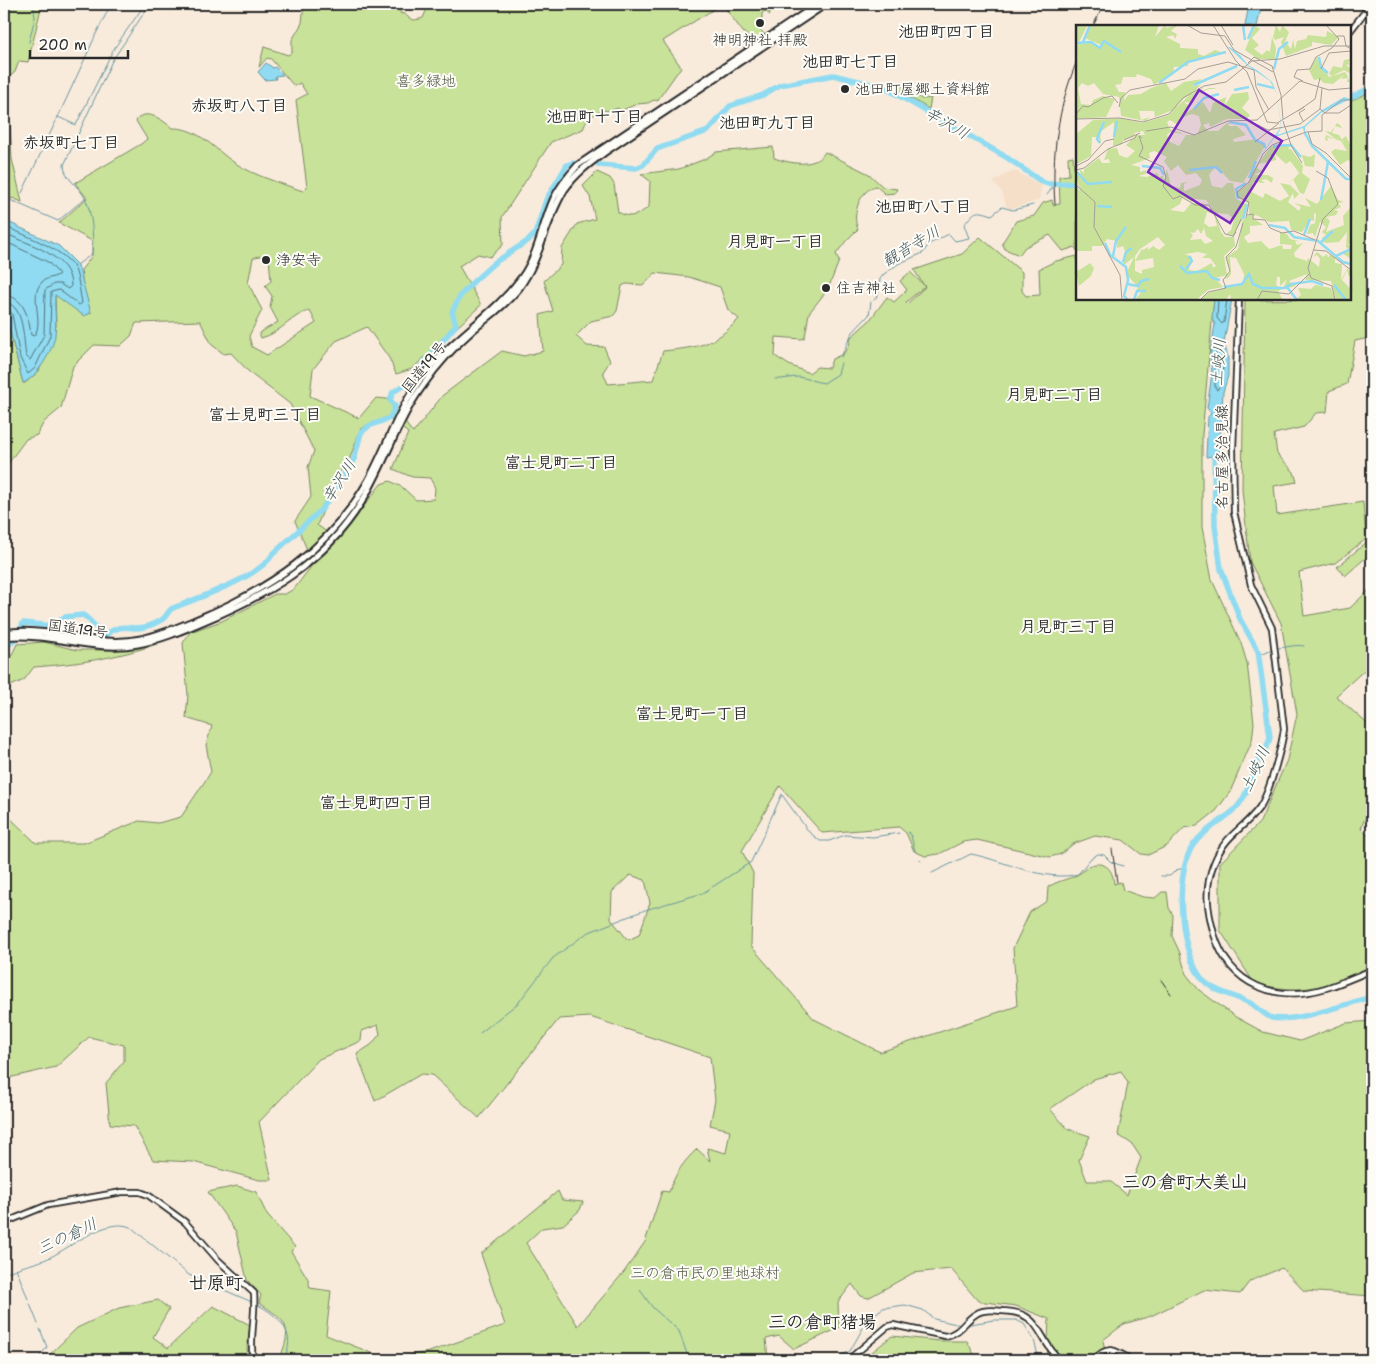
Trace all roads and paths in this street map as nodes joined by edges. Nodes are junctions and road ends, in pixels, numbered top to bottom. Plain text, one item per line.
1 (830, 4) edge
2 (1372, 4) edge
3 (822, 5) edge
4 (1351, 30) edge
5 (1239, 300) edge
6 (4, 633) edge
7 (4, 637) edge
8 (1372, 970) edge
9 (4, 1223) edge
10 (252, 1360) edge
11 (848, 1360) edge
12 (1060, 1360) edge
13 (1094, 1360) edge
14 (1131, 1360) edge

1 - 3 main road
2 - 4 main road
3 - 6 highway, 国道19号
3 - 7 highway, 国道19号
5 - 8 main road, 名古屋多治見線
9 - 10 main road
11 - 12 main road
13 - 14 main road

